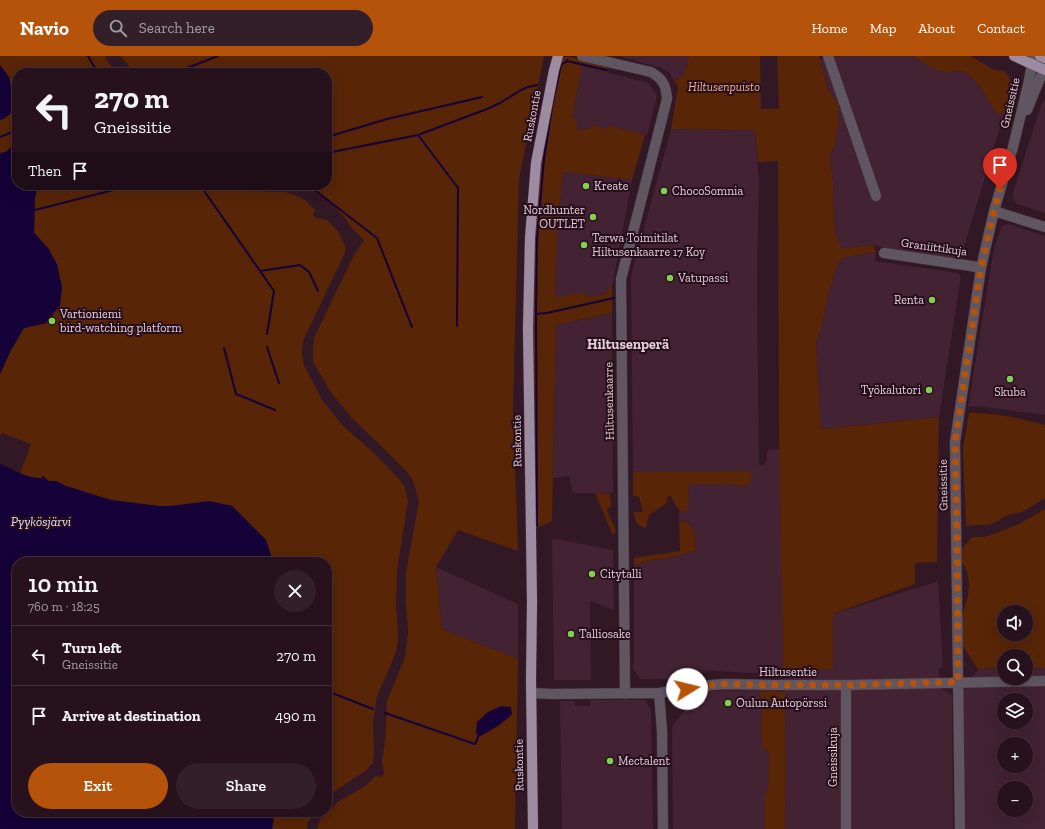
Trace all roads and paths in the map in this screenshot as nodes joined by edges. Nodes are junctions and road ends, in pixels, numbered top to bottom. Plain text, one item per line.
1 (558, 56) edge
2 (582, 56) edge
3 (828, 56) edge
4 (1014, 56) edge
5 (1040, 56) edge
6 (1045, 58) edge
7 (1034, 60) edge
8 (1045, 68) edge
9 (1013, 148) junction
10 (876, 196) dead end
11 (994, 211) junction
12 (1045, 227) edge
13 (884, 253) dead end
14 (981, 268) junction
15 (1045, 681) edge
16 (958, 682) junction
17 (846, 685) junction
18 (532, 693) junction
19 (659, 693) junction
20 (625, 694) junction
21 (533, 829) edge
22 (663, 829) edge
23 (846, 829) edge
24 (960, 829) edge

1 - 18 main road, Ruskontie
2 - 20 street, Hiltusenkaarre
3 - 10 street
4 - 7 main road
5 - 6 main road
7 - 8 main road
7 - 9 street, Gneissitie
8 - 9 street, Gneissitie
9 - 11 street, Gneissitie
11 - 12 street
11 - 14 street, Gneissitie
13 - 14 street, Graniittikuja
14 - 16 street, Gneissitie
15 - 16 street, Hiltusentie
16 - 17 street, Hiltusentie
16 - 24 street, Gneissitie
17 - 19 street, Hiltusentie
17 - 23 street, Gneissikuja
18 - 20 street, Hiltusentie
18 - 21 main road, Ruskontie
19 - 20 street, Hiltusentie
19 - 22 street

